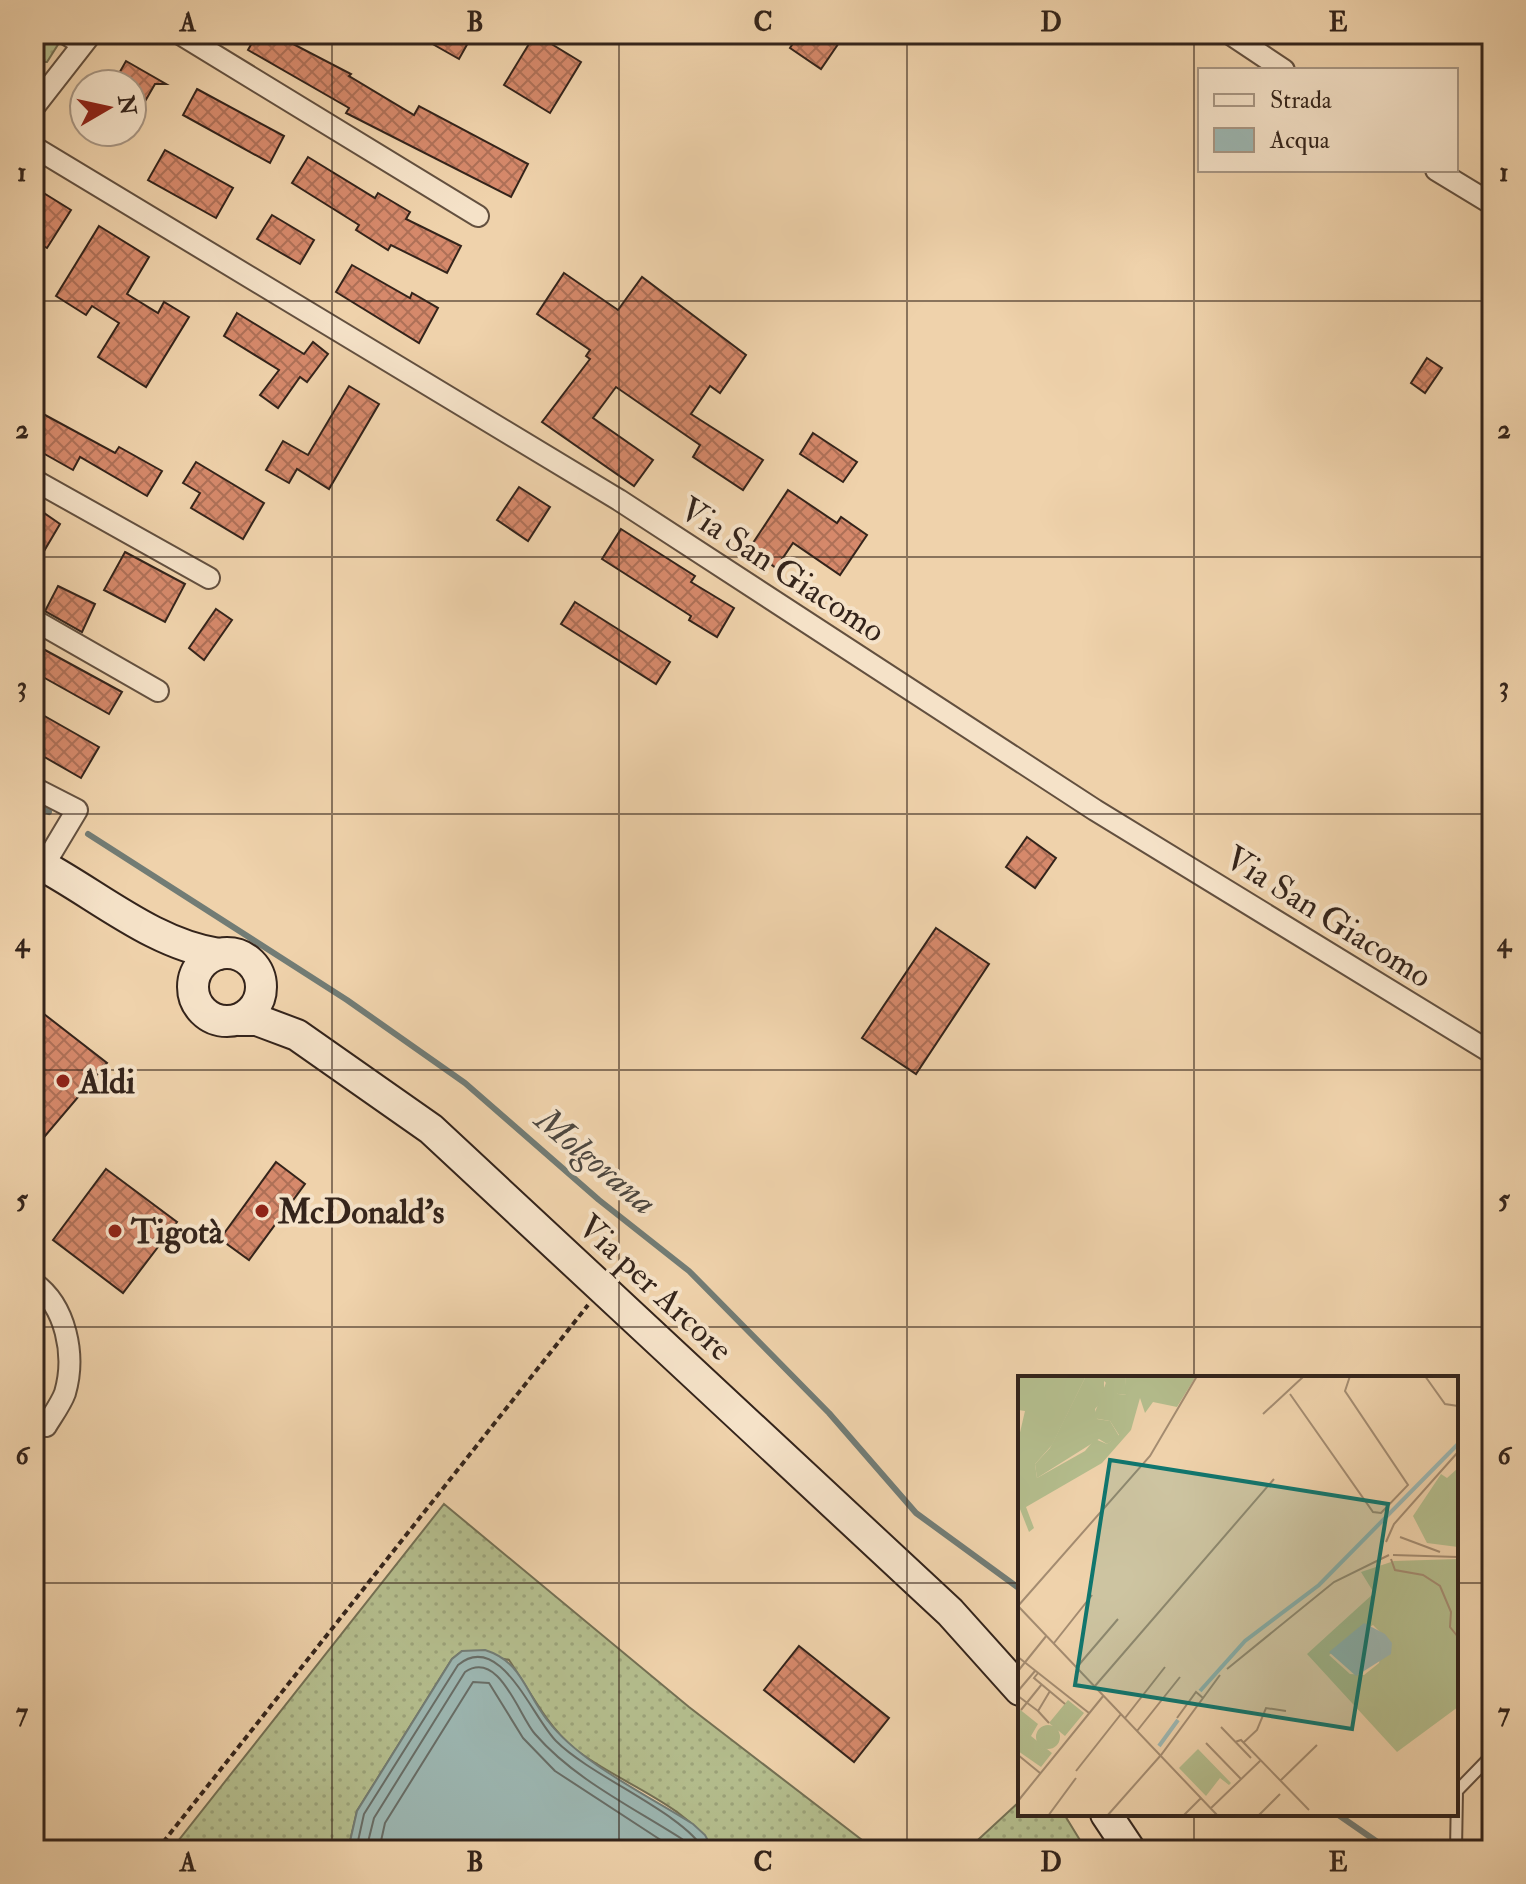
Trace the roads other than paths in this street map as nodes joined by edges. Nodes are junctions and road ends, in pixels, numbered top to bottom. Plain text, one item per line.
1 (180, 34) edge
2 (1230, 34) edge
3 (78, 40) edge
4 (1281, 68) edge
5 (34, 107) edge
6 (34, 147) edge
7 (1439, 172) edge
8 (1492, 204) edge
9 (478, 216) dead end
10 (34, 480) edge
11 (209, 578) dead end
12 (34, 620) edge
13 (158, 691) dead end
14 (34, 788) edge
15 (39, 863) edge
16 (131, 918) junction
17 (219, 954) junction
18 (261, 989) junction
19 (193, 990) junction
20 (239, 1020) junction
21 (297, 1035) junction
22 (1492, 1053) edge
23 (34, 1283) edge
24 (46, 1426) dead end
25 (950, 1612) junction
26 (1018, 1665) edge
27 (1018, 1688) edge
28 (1492, 1755) edge
29 (1458, 1790) edge
30 (1106, 1816) edge
31 (1106, 1816) edge
32 (1133, 1816) edge
33 (1457, 1816) edge
34 (1122, 1850) edge
35 (1130, 1850) edge
36 (1153, 1850) edge
37 (1456, 1850) edge

1 - 9 street
2 - 4 street
3 - 5 street
6 - 22 street, Via San Giacomo
7 - 8 street
10 - 11 street
12 - 13 street
14 - 15 street
15 - 16 main road
16 - 17 main road
16 - 19 main road
17 - 18 main road
17 - 19 main road
18 - 20 main road
18 - 21 main road, Via per Arcore
19 - 20 main road
20 - 21 main road, Via per Arcore
21 - 25 main road, Via per Arcore
23 - 24 street
25 - 26 main road
25 - 27 main road
28 - 29 lane
30 - 34 main road
31 - 35 main road
32 - 36 main road
33 - 37 lane

